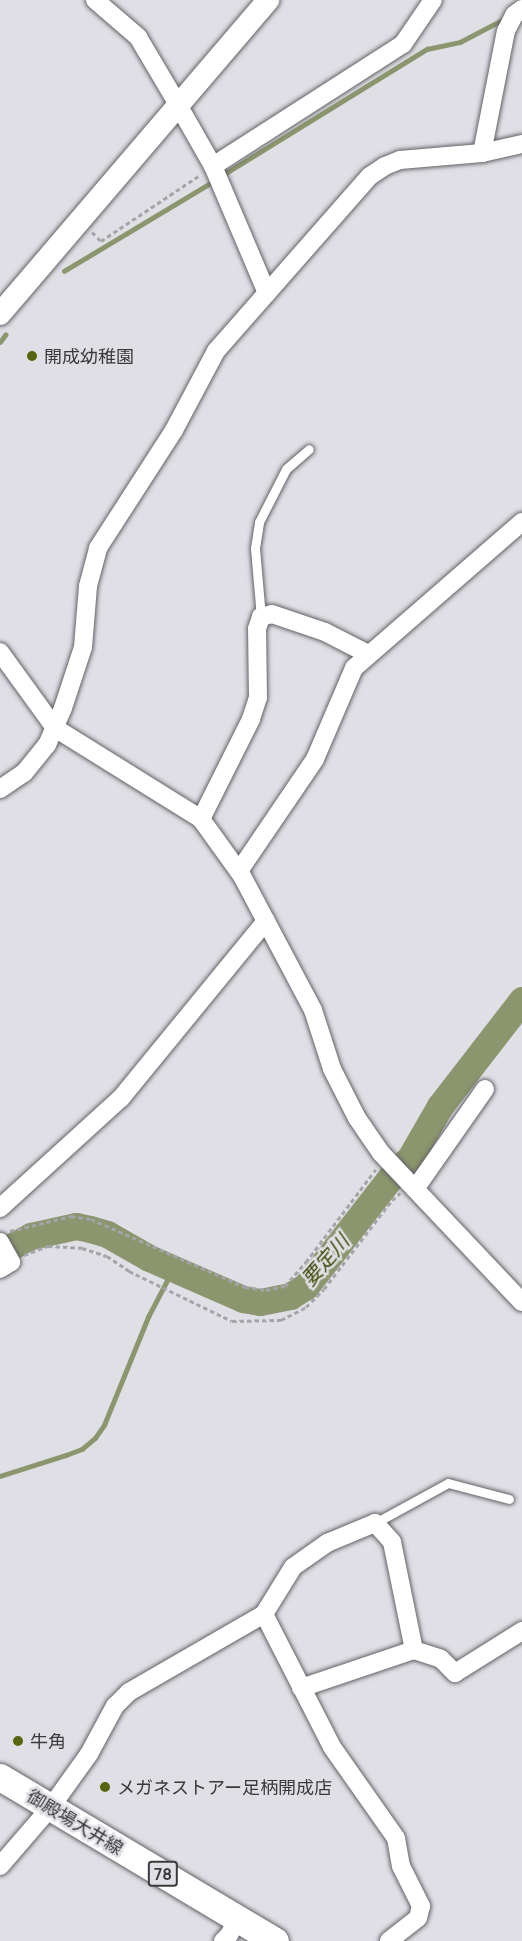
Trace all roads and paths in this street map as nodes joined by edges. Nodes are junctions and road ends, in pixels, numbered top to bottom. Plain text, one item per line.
1 (95, 0) edge
2 (434, 0) edge
3 (265, 1) edge
4 (522, 9) edge
5 (177, 104) junction
6 (522, 144) edge
7 (482, 153) junction
8 (213, 166) junction
9 (88, 227) dead end
10 (267, 293) junction
11 (0, 314) edge
12 (309, 449) dead end
13 (522, 522) edge
14 (261, 617) junction
15 (0, 652) edge
16 (368, 654) junction
17 (55, 728) junction
18 (0, 789) edge
19 (201, 819) junction
20 (239, 871) junction
21 (266, 921) junction
22 (485, 1089) dead end
23 (381, 1153) junction
24 (410, 1184) junction
25 (0, 1208) edge
26 (0, 1235) edge
27 (5, 1258) edge
28 (522, 1302) edge
29 (509, 1499) dead end
30 (375, 1523) junction
31 (264, 1614) junction
32 (522, 1632) edge
33 (414, 1650) junction
34 (302, 1688) junction
35 (0, 1777) edge
36 (51, 1808) junction
37 (0, 1866) edge
38 (238, 1919) junction
39 (222, 1941) edge
40 (274, 1941) edge
41 (388, 1941) edge

1 - 5 street
2 - 8 street
3 - 5 street
4 - 7 street
5 - 8 street
5 - 11 street
6 - 7 street
7 - 10 street
8 - 9 path
8 - 10 street
10 - 17 street
12 - 14 lane
13 - 16 street
14 - 16 street
14 - 19 street
15 - 17 street
16 - 20 street
17 - 18 street
17 - 19 street
19 - 20 street
20 - 21 street
21 - 23 street
21 - 25 street
22 - 24 street
23 - 24 street
23 - 26 path
24 - 27 path
24 - 28 street
29 - 30 lane
30 - 31 street
30 - 33 street
31 - 34 street
31 - 36 street
32 - 33 street
33 - 34 street
34 - 41 street
35 - 36 main road, 御殿場大井線 / 78
36 - 37 street
36 - 38 main road, 御殿場大井線 / 78
38 - 39 street
38 - 40 main road, 御殿場大井線 / 78

